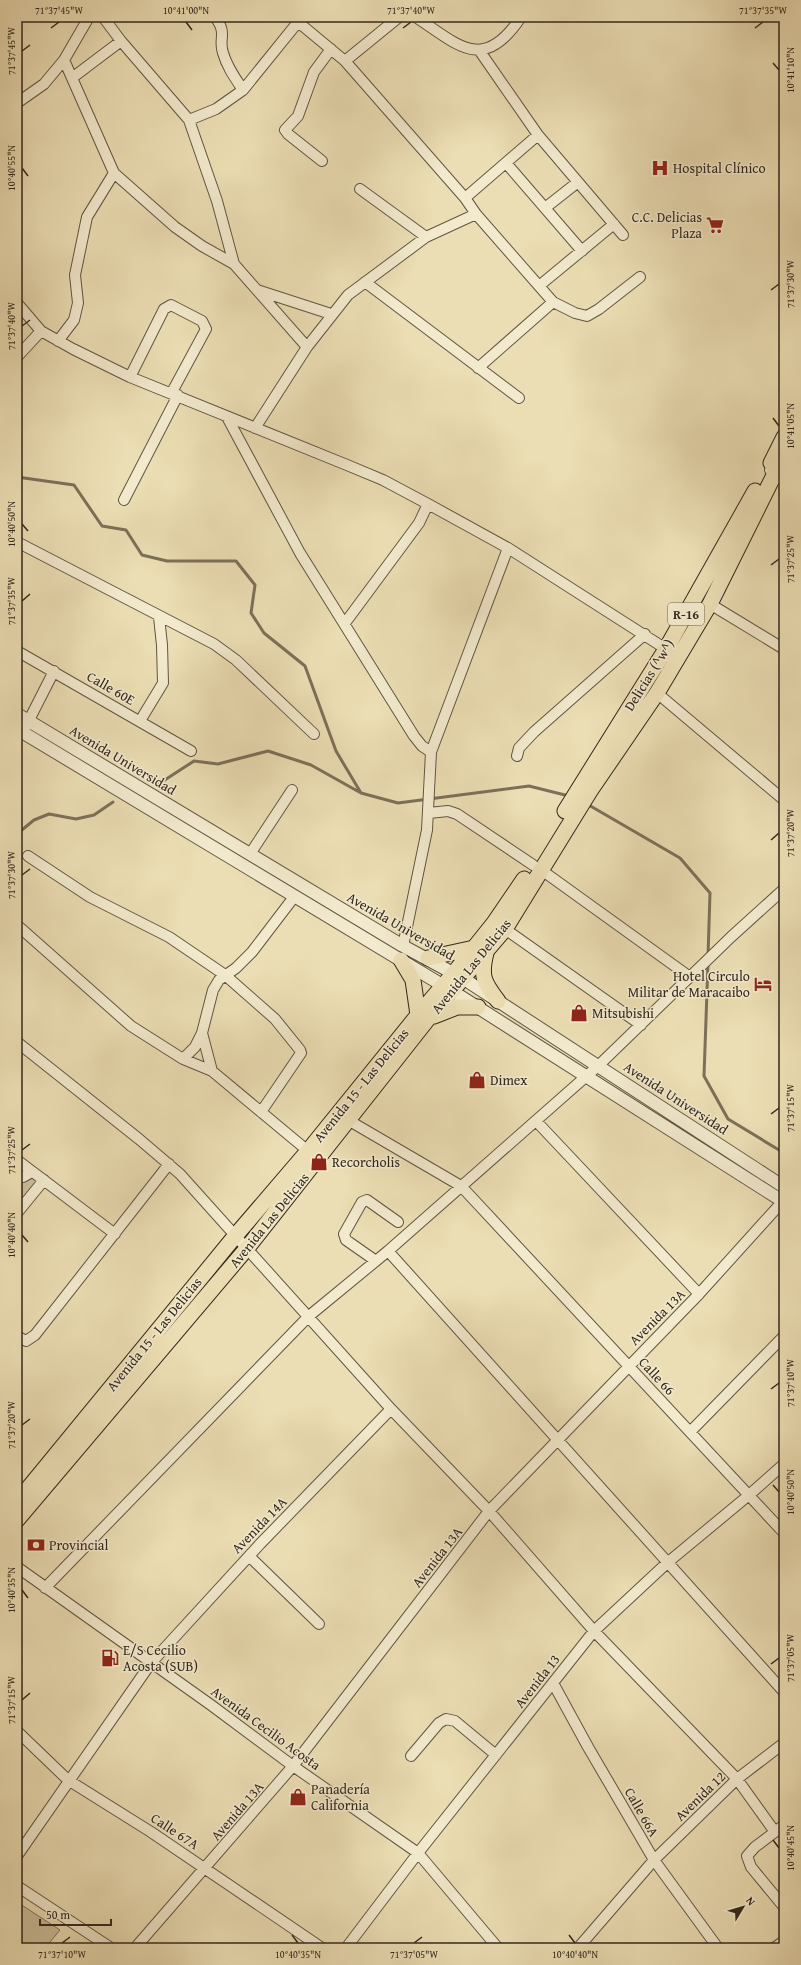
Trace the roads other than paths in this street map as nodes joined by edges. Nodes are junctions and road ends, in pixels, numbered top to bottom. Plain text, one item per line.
1 (89, 17) edge
2 (103, 17) edge
3 (215, 17) edge
4 (416, 17) edge
5 (521, 17) edge
6 (396, 18) edge
7 (297, 19) edge
8 (121, 40) junction
9 (330, 49) junction
10 (479, 50) junction
11 (64, 60) junction
12 (345, 61) junction
13 (72, 78) junction
14 (243, 90) junction
15 (17, 103) edge
16 (189, 120) junction
17 (538, 135) junction
18 (322, 161) dead end
19 (506, 163) junction
20 (114, 173) junction
21 (578, 182) junction
22 (360, 189) dead end
23 (465, 198) junction
24 (545, 208) junction
25 (476, 214) junction
26 (614, 224) junction
27 (623, 235) dead end
28 (426, 237) junction
29 (582, 251) junction
30 (234, 264) junction
31 (640, 276) dead end
32 (365, 282) junction
33 (538, 286) junction
34 (256, 290) junction
35 (553, 302) junction
36 (17, 303) edge
37 (331, 314) junction
38 (41, 331) junction
39 (58, 341) junction
40 (307, 347) junction
41 (17, 356) edge
42 (478, 368) junction
43 (130, 377) junction
44 (175, 394) junction
45 (519, 398) dead end
46 (227, 416) junction
47 (255, 428) junction
48 (784, 437) edge
49 (784, 455) edge
50 (776, 474) edge
51 (124, 500) dead end
52 (428, 504) junction
53 (17, 542) edge
54 (508, 548) junction
55 (710, 604) junction
56 (159, 617) junction
57 (345, 623) junction
58 (645, 634) junction
59 (666, 649) junction
60 (784, 649) edge
61 (17, 651) edge
62 (54, 671) junction
63 (657, 693) junction
64 (17, 714) edge
65 (29, 721) junction
66 (140, 721) junction
67 (19, 731) edge
68 (314, 734) dead end
69 (191, 751) dead end
70 (431, 752) junction
71 (517, 756) dead end
72 (585, 788) junction
73 (292, 790) dead end
74 (784, 800) edge
75 (429, 809) junction
76 (250, 854) junction
77 (28, 856) dead end
78 (537, 867) junction
79 (784, 889) edge
80 (294, 897) junction
81 (17, 925) edge
82 (505, 928) junction
83 (480, 949) junction
84 (402, 953) junction
85 (428, 958) junction
86 (225, 975) junction
87 (459, 976) junction
88 (691, 976) junction
89 (448, 989) junction
90 (498, 1001) junction
91 (478, 1007) junction
92 (423, 1017) junction
93 (641, 1025) junction
94 (202, 1034) junction
95 (17, 1042) edge
96 (183, 1059) junction
97 (599, 1065) junction
98 (212, 1071) junction
99 (586, 1075) junction
100 (261, 1112) junction
101 (348, 1120) junction
102 (536, 1121) junction
103 (308, 1151) junction
104 (17, 1160) edge
105 (169, 1164) junction
106 (32, 1172) junction
107 (17, 1175) edge
108 (44, 1180) junction
109 (461, 1186) junction
110 (784, 1187) edge
111 (783, 1201) edge
112 (17, 1213) edge
113 (398, 1222) dead end
114 (115, 1234) junction
115 (236, 1234) junction
116 (248, 1248) junction
117 (388, 1251) junction
118 (376, 1261) junction
119 (699, 1294) junction
120 (309, 1316) junction
121 (17, 1336) edge
122 (784, 1336) edge
123 (628, 1366) junction
124 (391, 1410) junction
125 (690, 1432) junction
126 (557, 1440) junction
127 (784, 1464) edge
128 (749, 1495) junction
129 (17, 1502) edge
130 (489, 1512) junction
131 (17, 1520) edge
132 (784, 1533) edge
133 (249, 1556) junction
134 (667, 1563) junction
135 (17, 1567) edge
136 (45, 1588) junction
137 (319, 1624) dead end
138 (594, 1630) junction
139 (151, 1663) junction
140 (553, 1683) junction
141 (784, 1692) edge
142 (17, 1730) edge
143 (784, 1743) edge
144 (496, 1755) junction
145 (411, 1756) dead end
146 (293, 1766) junction
147 (737, 1779) junction
148 (68, 1780) junction
149 (784, 1825) edge
150 (775, 1832) junction
151 (418, 1854) junction
152 (17, 1856) edge
153 (654, 1860) junction
154 (206, 1868) junction
155 (17, 1886) edge
156 (784, 1907) edge
157 (784, 1940) edge
158 (111, 1948) edge
159 (135, 1948) edge
160 (322, 1948) edge
161 (346, 1948) edge
162 (498, 1948) edge
163 (578, 1948) edge
164 (718, 1948) edge
165 (774, 1948) edge

1 - 11 street
2 - 8 street
3 - 14 street
4 - 10 street
5 - 10 street
6 - 12 street
7 - 9 street
7 - 14 street
8 - 13 street
8 - 16 street
9 - 12 street
9 - 18 street
10 - 17 street
11 - 13 street
11 - 15 street
12 - 23 street
13 - 20 street
14 - 16 street
16 - 30 street
17 - 19 street
17 - 21 street
19 - 23 street
19 - 24 street
20 - 30 street
20 - 39 street
21 - 24 street
21 - 26 street
22 - 28 street
23 - 25 street
24 - 29 street
25 - 28 street
25 - 33 street
26 - 27 street
26 - 29 street
28 - 32 street
29 - 33 street
30 - 34 street
31 - 35 street
32 - 37 street
32 - 42 street
33 - 35 street
34 - 37 street
34 - 40 street
35 - 42 street
36 - 38 street
37 - 40 street
38 - 39 street
38 - 41 street
39 - 43 street
40 - 47 street
42 - 45 street
43 - 44 street
43 - 44 street
44 - 46 street
44 - 51 street
46 - 47 street
46 - 57 street
47 - 52 street
48 - 50 main road, Delicias (^w^) / R-16
49 - 50 main road, Delicias (^w^) / R-16
50 - 55 main road, Delicias (^w^) / R-16
50 - 59 main road, Delicias (^w^) / R-16
52 - 54 street
52 - 57 street
53 - 56 street
54 - 58 street
54 - 70 street
55 - 60 street
55 - 63 main road, Delicias (^w^) / R-16
56 - 66 street
56 - 68 street
57 - 70 street
58 - 59 street
58 - 71 street
59 - 72 main road, Delicias (^w^) / R-16
61 - 62 street, Calle 60E
62 - 65 street
62 - 66 street, Calle 60E
63 - 72 main road, Delicias (^w^) / R-16
63 - 74 street
64 - 65 street, Avenida Universidad
65 - 67 street
65 - 76 street, Avenida Universidad
66 - 69 street, Calle 60E
67 - 80 street, Avenida Universidad
70 - 75 street
72 - 78 main road, Avenida Las Delicias / R-16
73 - 76 street
75 - 78 street
75 - 84 street
76 - 84 street, Avenida Universidad
77 - 86 street
78 - 82 main road, Avenida Las Delicias / R-16
78 - 83 main road, R-16
78 - 88 street
79 - 88 street
80 - 84 street, Avenida Universidad
80 - 86 street
81 - 96 street
82 - 83 main road, Avenida Las Delicias / R-16
82 - 93 street
83 - 85 main road
83 - 87 main road, Avenida Las Delicias / R-16
83 - 90 main road
84 - 85 street, Avenida Universidad
84 - 89 street, Avenida Universidad
84 - 92 main road
85 - 87 street, Avenida Universidad
86 - 94 street
86 - 100 street
87 - 89 main road, Avenida Las Delicias / R-16
87 - 90 street, Avenida Universidad
88 - 93 street
89 - 91 street, Avenida Universidad
89 - 92 main road, Avenida Las Delicias / R-16
90 - 97 street, Avenida Universidad
91 - 92 main road
91 - 99 street, Avenida Universidad
92 - 101 main road, Avenida Las Delicias / R-16
92 - 103 main road, Avenida 15 - Las Delicias / R-16
93 - 97 street
94 - 96 street
94 - 98 street
95 - 105 street
96 - 98 street
97 - 99 street
97 - 110 street, Avenida Universidad
98 - 100 street
99 - 102 street
99 - 111 street, Avenida Universidad
100 - 103 street
101 - 109 street, Calle 66
101 - 116 main road, Avenida Las Delicias / R-16
102 - 109 street
102 - 119 street
103 - 115 main road, Avenida 15 - Las Delicias / R-16
104 - 106 street
105 - 114 street
105 - 115 street
106 - 107 street
106 - 108 street
108 - 112 street
108 - 114 street
109 - 117 street
109 - 123 street, Calle 66
111 - 119 street, Avenida 13A
113 - 118 street
114 - 121 street
115 - 116 street
115 - 129 main road, Avenida 15 - Las Delicias / R-16
116 - 120 street
116 - 131 main road, Avenida Las Delicias / R-16
117 - 118 street
117 - 126 street
118 - 120 street
119 - 123 street, Avenida 13A
120 - 124 street
120 - 136 street
122 - 125 street
123 - 125 street, Calle 66
123 - 126 street, Avenida 13A
124 - 130 street
124 - 133 street, Avenida 14A
125 - 128 street, Calle 66
126 - 130 street, Avenida 13A
126 - 134 street
127 - 128 street, Avenida 13
128 - 132 street, Calle 66
128 - 134 street, Avenida 13
130 - 138 street
130 - 146 street, Avenida 13A
133 - 137 street
133 - 139 street, Avenida 14A
134 - 138 street, Avenida 13
134 - 141 street
135 - 136 street, Avenida Cecilio Acosta
136 - 139 street, Avenida Cecilio Acosta
138 - 140 street, Avenida 13
138 - 147 street
139 - 146 street, Avenida Cecilio Acosta
139 - 148 street, Avenida 14A
140 - 144 street, Avenida 13
140 - 153 street, Calle 66A
142 - 148 street, Calle 67A
143 - 147 street, Avenida 12
144 - 145 street
144 - 151 street, Avenida 13
146 - 151 street, Avenida Cecilio Acosta
146 - 154 street, Avenida 13A
147 - 150 street
147 - 153 street, Avenida 12
148 - 152 street, Avenida 14A
148 - 154 street, Calle 67A
149 - 150 street
150 - 156 street
151 - 161 street, Avenida 13
151 - 162 street, Avenida Cecilio Acosta
153 - 163 street, Avenida 12
153 - 164 street, Calle 66A
154 - 159 street, Avenida 13A
154 - 160 street, Calle 67A
155 - 158 street
157 - 165 street

